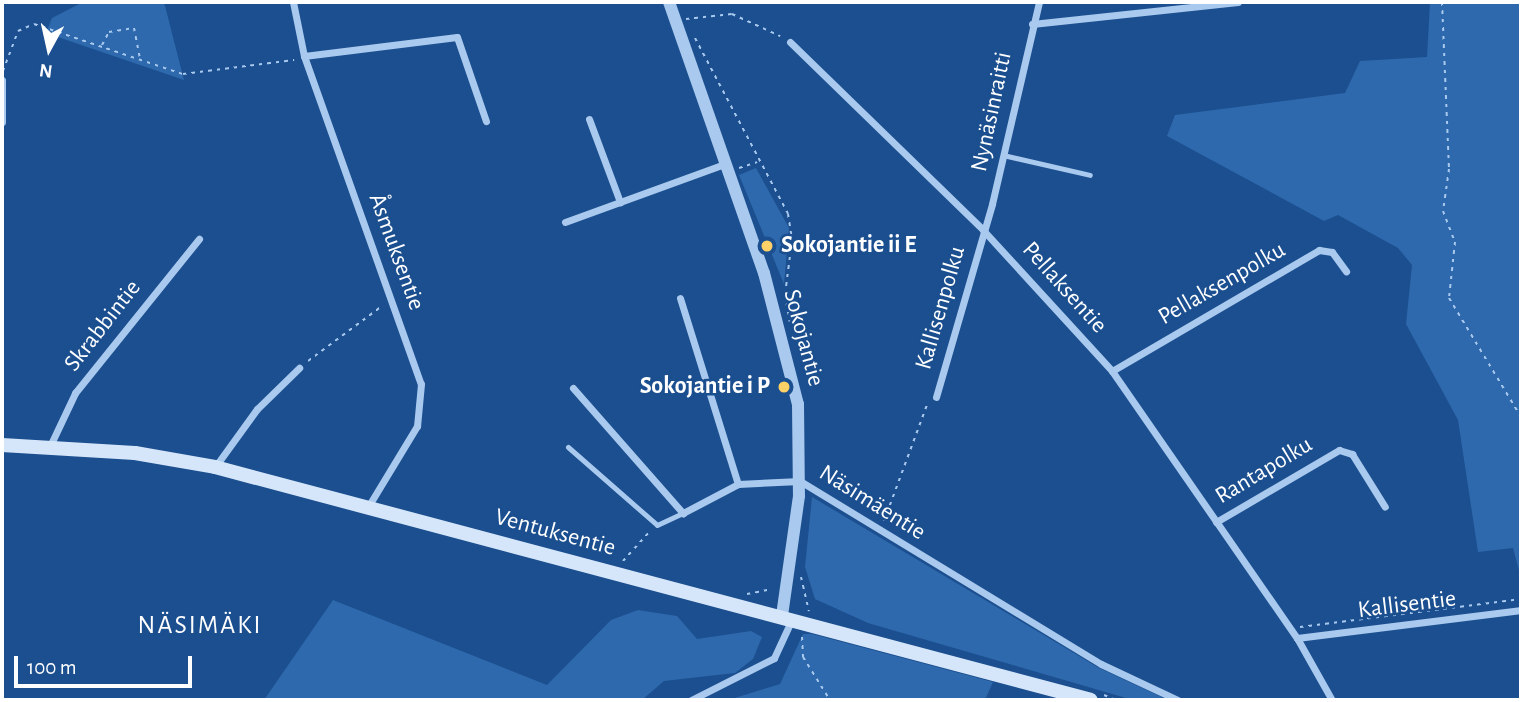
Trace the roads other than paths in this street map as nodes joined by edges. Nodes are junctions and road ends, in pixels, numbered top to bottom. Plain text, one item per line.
1 (293, 2) edge
2 (668, 2) edge
3 (1039, 2) edge
4 (1238, 2) edge
5 (1032, 24) junction
6 (790, 42) road end
7 (304, 56) junction
8 (2, 77) edge
9 (589, 120) dead end
10 (486, 121) dead end
11 (2, 122) edge
12 (1003, 155) junction
13 (725, 168) junction
14 (1090, 174) dead end
15 (620, 202) junction
16 (565, 222) dead end
17 (984, 230) junction
18 (199, 239) dead end
19 (1346, 271) dead end
20 (680, 298) dead end
21 (299, 368) road end
22 (1112, 371) junction
23 (573, 388) dead end
24 (936, 397) road end
25 (2, 444) edge
26 (50, 446) junction
27 (568, 447) dead end
28 (215, 467) junction
29 (800, 481) junction
30 (738, 484) junction
31 (368, 507) junction
32 (1385, 507) dead end
33 (682, 513) junction
34 (1216, 522) junction
35 (1521, 610) edge
36 (787, 617) junction
37 (1297, 638) junction
38 (691, 700) edge
39 (1091, 700) edge
40 (1178, 700) edge
41 (1332, 700) edge

1 - 7 street, Åsmuksentie
2 - 13 street, Sokojantie
3 - 5 street, Nynäsinraitti
4 - 5 street
5 - 12 street, Nynäsinraitti
6 - 17 street, Pellaksentie
7 - 10 street
7 - 31 street, Åsmuksentie
8 - 11 street
9 - 15 street
12 - 14 lane
12 - 17 street, Nynäsinraitti
13 - 15 street
13 - 29 street, Sokojantie
15 - 16 street
17 - 22 street, Pellaksentie
17 - 24 street, Kallisenpolku
18 - 26 street, Skrabbintie
19 - 22 street, Pellaksenpolku
20 - 30 street
21 - 28 street
22 - 34 street, Pellaksentie
23 - 33 street
25 - 26 main road, Ventuksentie
26 - 28 main road, Ventuksentie
27 - 33 lane
28 - 31 main road, Ventuksentie
29 - 30 street, Näsimäentie
29 - 36 street, Sokojantie
29 - 40 street, Näsimäentie
30 - 33 street, Näsimäentie
31 - 36 main road, Ventuksentie
32 - 34 street, Rantapolku
34 - 37 street, Pellaksentie
35 - 37 street, Kallisentie
36 - 38 street
36 - 39 main road, Ventuksentie
37 - 41 street, Pellaksentie

